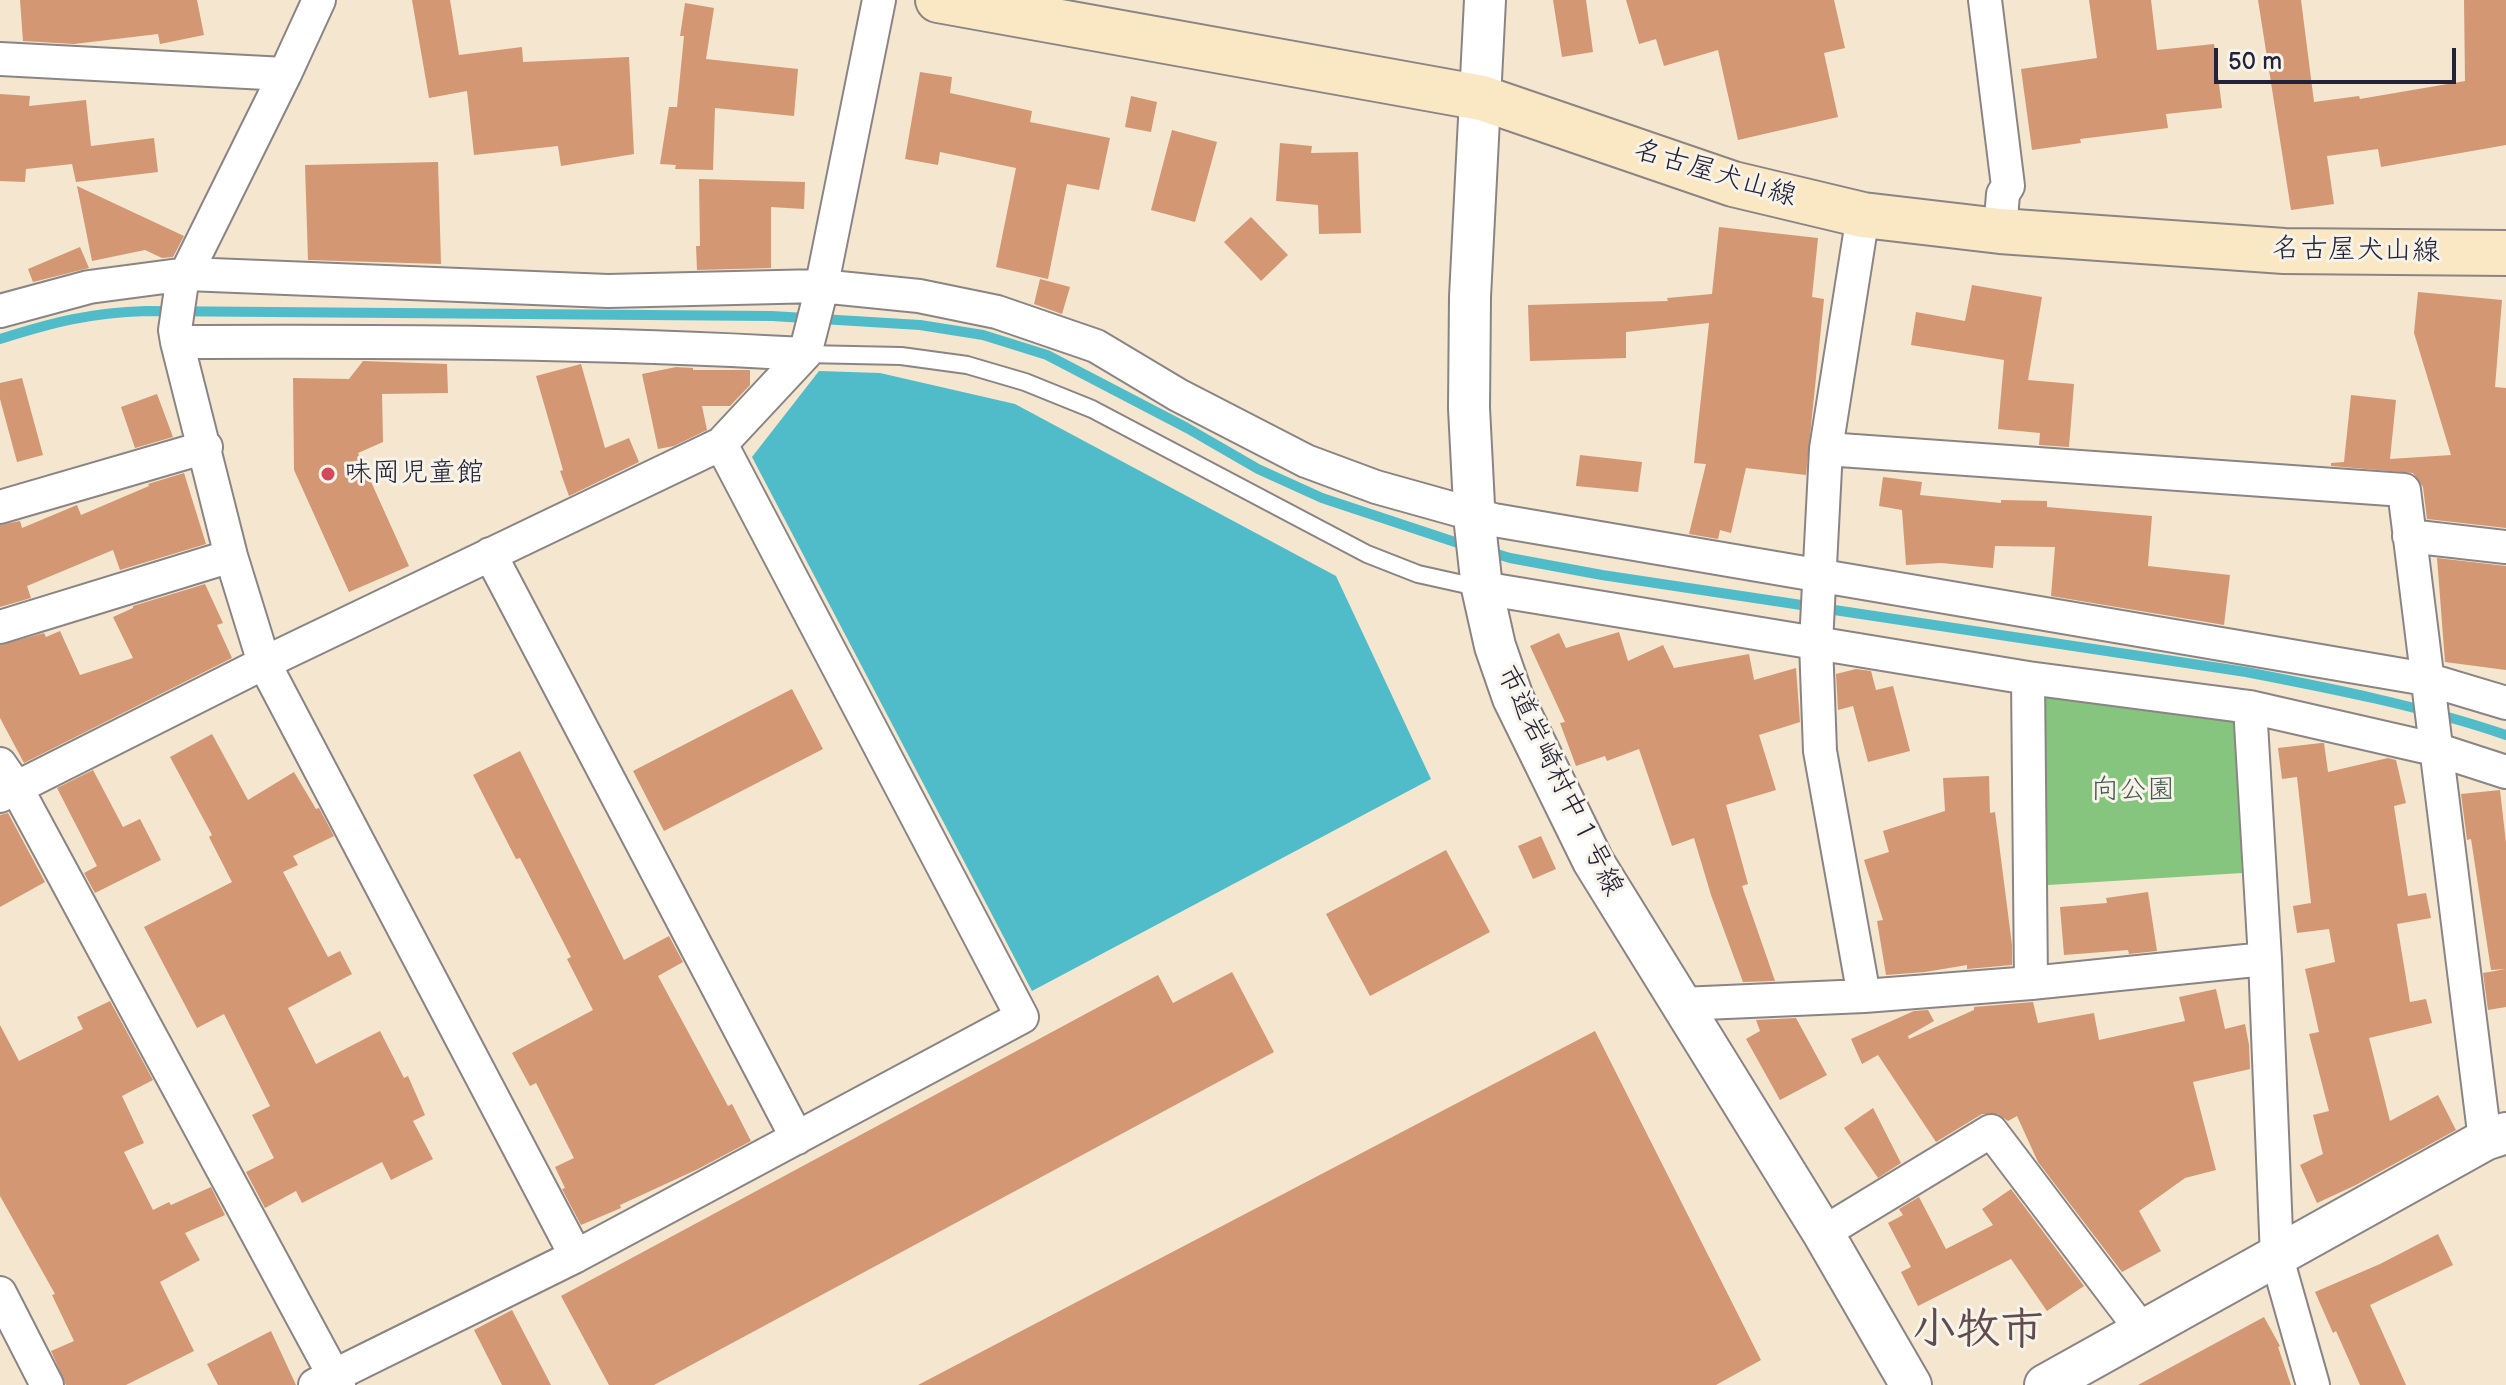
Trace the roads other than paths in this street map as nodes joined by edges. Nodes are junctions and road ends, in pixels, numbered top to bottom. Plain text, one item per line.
1 (319, 0) edge
2 (879, 0) edge
3 (938, 0) edge
4 (1485, 0) edge
5 (1985, 0) edge
6 (1034, 8) edge
7 (0, 59) edge
8 (285, 74) junction
9 (1482, 98) junction
10 (1863, 215) junction
11 (2000, 231) junction
12 (2506, 253) edge
13 (184, 278) junction
14 (819, 292) junction
15 (0, 311) edge
16 (176, 336) junction
17 (805, 354) junction
18 (721, 444) junction
19 (206, 447) junction
20 (1826, 449) junction
21 (0, 507) edge
22 (1475, 520) junction
23 (2409, 536) junction
24 (2506, 547) edge
25 (490, 554) junction
26 (231, 556) junction
27 (1820, 580) junction
28 (1482, 588) junction
29 (0, 627) edge
30 (1817, 636) junction
31 (264, 663) junction
32 (2028, 678) junction
33 (2427, 684) junction
34 (2506, 703) edge
35 (2250, 707) junction
36 (2436, 742) junction
37 (2506, 772) edge
38 (5, 782) edge
39 (2265, 959) junction
40 (2031, 983) junction
41 (1864, 996) junction
42 (1681, 1004) junction
43 (2495, 1137) edge
44 (797, 1138) junction
45 (1823, 1233) junction
46 (576, 1256) junction
47 (2277, 1258) junction
48 (0, 1293) edge
49 (2141, 1329) junction
50 (330, 1382) edge
51 (47, 1385) edge
52 (1911, 1385) edge
53 (2045, 1385) edge
54 (2313, 1385) edge

1 - 8 street
2 - 14 street
3 - 6 main road, 名古屋犬山線
4 - 9 street, 市道岩崎村中１号線
5 - 11 street
6 - 9 main road, 名古屋犬山線
7 - 8 street
8 - 13 street
9 - 10 main road, 名古屋犬山線
9 - 22 street, 市道岩崎村中１号線
10 - 11 main road, 名古屋犬山線
10 - 20 street
11 - 12 main road, 名古屋犬山線
13 - 14 street
13 - 15 street
13 - 16 street
14 - 17 street
14 - 22 street
16 - 17 street
16 - 19 street
17 - 18 street
17 - 28 lane
18 - 25 street
18 - 44 street
19 - 21 street
19 - 26 street
20 - 23 street
20 - 27 street
22 - 27 street
22 - 28 street, 市道岩崎村中１号線
23 - 24 street
23 - 33 street
25 - 31 street
25 - 44 street
26 - 29 street
26 - 31 street
27 - 30 street
27 - 33 street
28 - 30 street
28 - 42 street, 市道岩崎村中１号線
30 - 32 street
30 - 41 street
31 - 38 street
31 - 46 street
32 - 35 street
32 - 40 street
33 - 34 street
33 - 36 street
35 - 36 street
35 - 39 street
36 - 37 street
36 - 43 street
38 - 50 street
39 - 40 street
39 - 47 street
40 - 41 street
41 - 42 street
42 - 45 street, 市道岩崎村中１号線
43 - 47 street
44 - 46 street
45 - 49 street
45 - 52 street, 市道岩崎村中１号線
46 - 50 street
47 - 49 street
47 - 54 street
48 - 51 street
49 - 53 street

